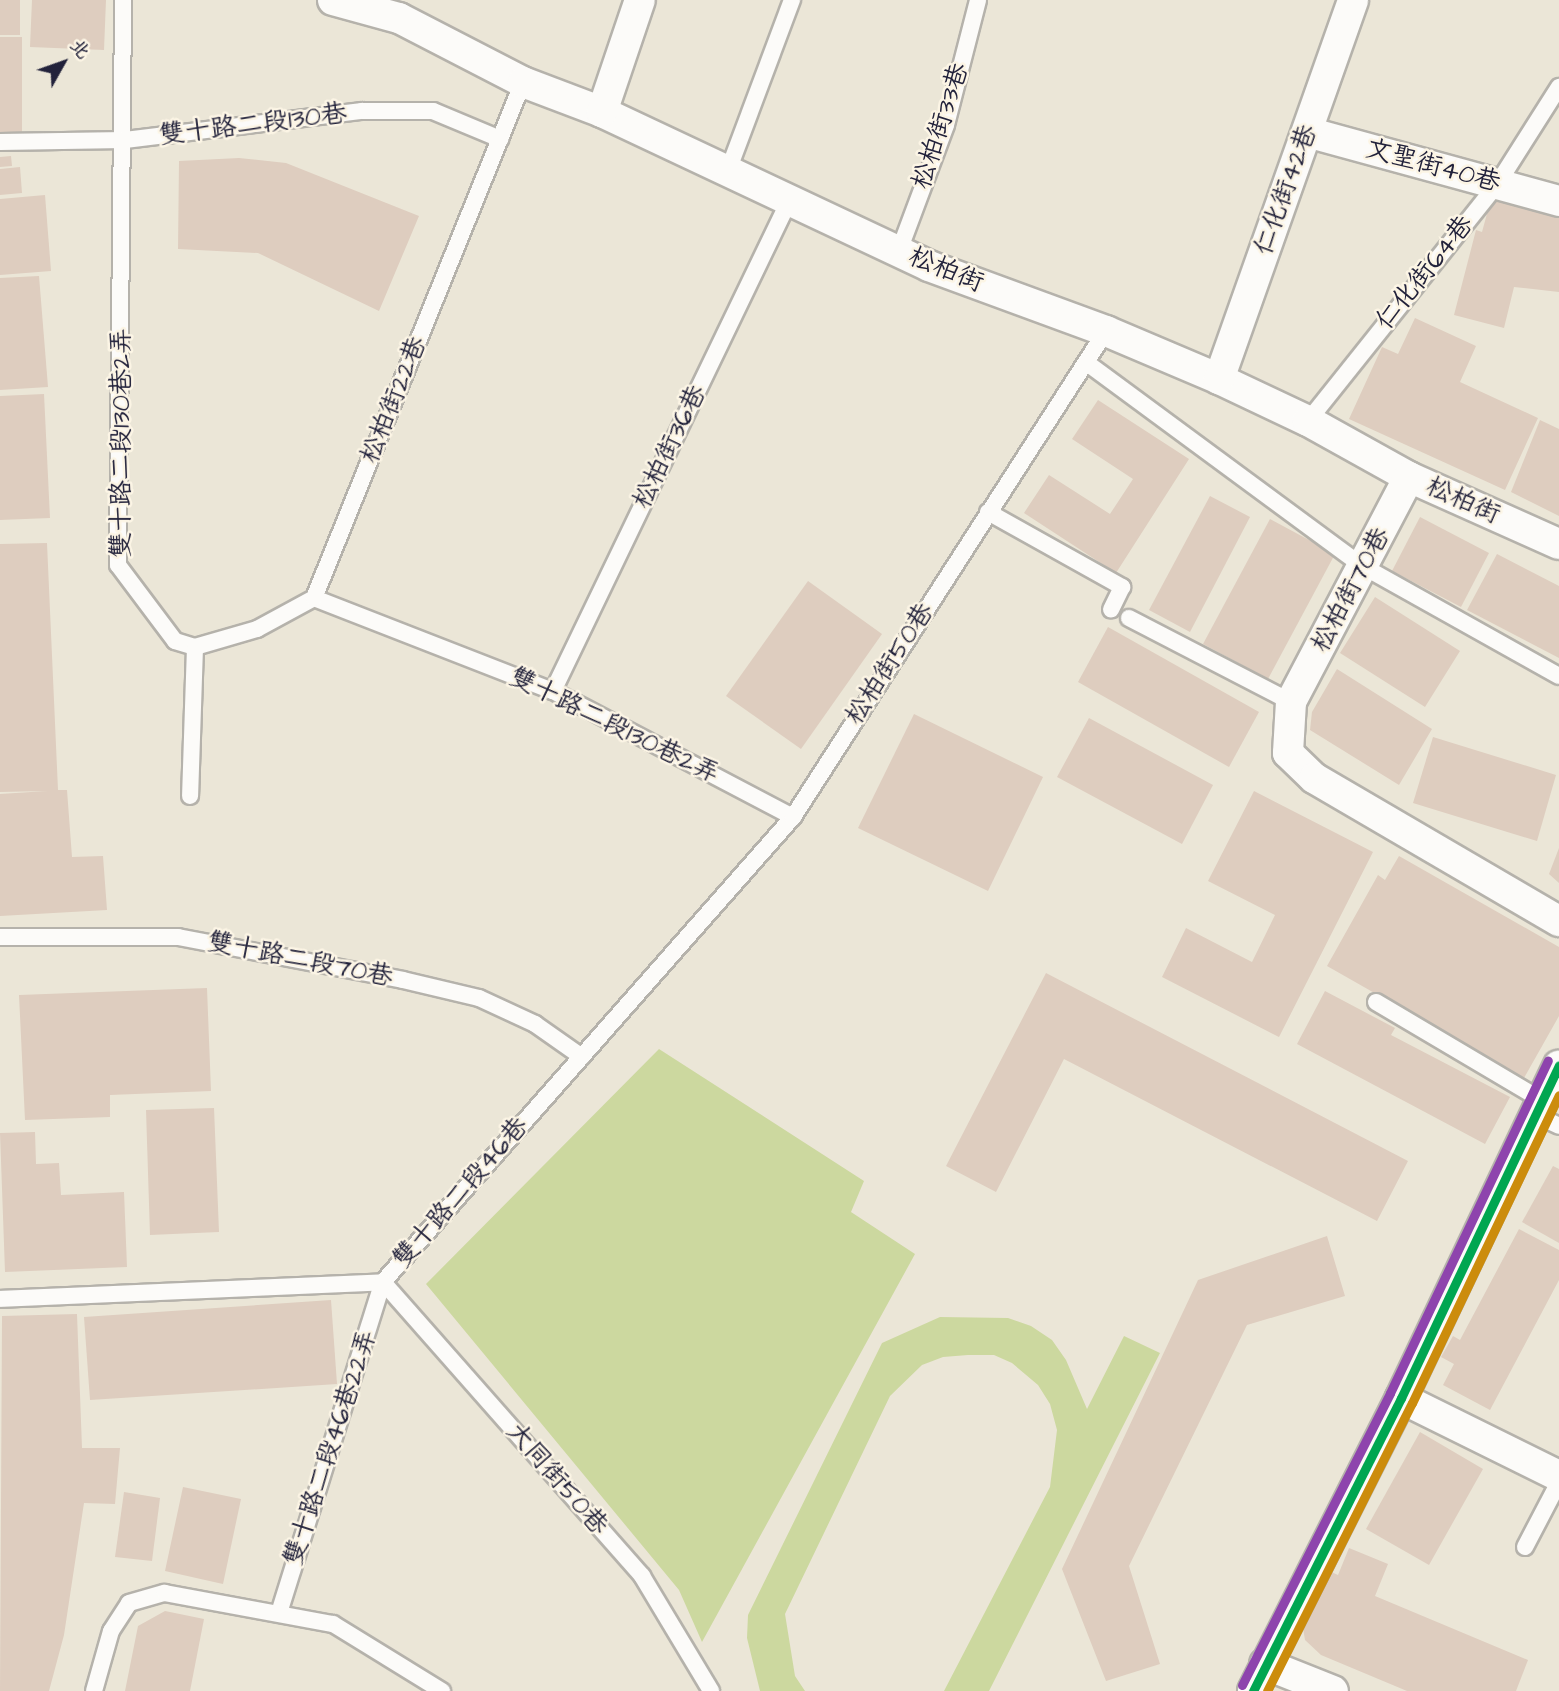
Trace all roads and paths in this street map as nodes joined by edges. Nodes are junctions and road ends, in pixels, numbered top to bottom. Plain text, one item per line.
1 (123, 0) edge
2 (333, 0) edge
3 (640, 0) edge
4 (792, 0) edge
5 (978, 0) edge
6 (1353, 0) edge
7 (402, 9) edge
8 (523, 82) junction
9 (1559, 88) edge
10 (602, 112) junction
11 (1307, 132) junction
12 (500, 139) junction
13 (125, 140) junction
14 (0, 142) edge
15 (728, 171) junction
16 (1498, 183) junction
17 (1559, 201) edge
18 (788, 203) junction
19 (899, 251) junction
20 (1107, 331) junction
21 (1087, 363) junction
22 (1219, 379) junction
23 (1308, 421) junction
24 (1409, 477) junction
25 (988, 512) junction
26 (1559, 544) edge
27 (1364, 567) junction
28 (314, 598) junction
29 (1111, 610) dead end
30 (1129, 618) dead end
31 (195, 647) junction
32 (1559, 676) edge
33 (553, 691) junction
34 (1291, 702) junction
35 (190, 796) dead end
36 (793, 817) junction
37 (1559, 921) edge
38 (0, 937) edge
39 (1376, 1002) dead end
40 (582, 1057) junction
41 (1559, 1066) edge
42 (1547, 1114) edge
43 (383, 1282) junction
44 (0, 1299) edge
45 (1401, 1398) junction
46 (1559, 1476) edge
47 (1559, 1482) edge
48 (1525, 1547) dead end
49 (279, 1613) junction
50 (1265, 1664) junction
51 (427, 1686) edge
52 (94, 1691) edge
53 (442, 1691) edge
54 (711, 1691) edge
55 (1253, 1691) edge
56 (1333, 1691) edge

1 - 13 lane, 雙十路二段130巷2弄
2 - 7 street, 松柏街
3 - 10 street
4 - 15 lane
5 - 19 lane, 松柏街33巷
6 - 11 street, 仁化街42巷
7 - 8 street, 松柏街
8 - 10 street, 松柏街
8 - 12 lane, 松柏街22巷
9 - 16 lane, 仁化街64巷
10 - 15 street, 松柏街
11 - 16 street, 文聖街40巷
11 - 22 street, 仁化街42巷
12 - 13 lane, 雙十路二段130巷
12 - 28 lane, 松柏街22巷
13 - 14 lane, 雙十路二段130巷
13 - 31 lane, 雙十路二段130巷2弄
15 - 18 street, 松柏街
16 - 17 street, 文聖街40巷
16 - 23 lane, 仁化街64巷
18 - 19 street, 松柏街
18 - 33 lane, 松柏街36巷
19 - 20 street, 松柏街
20 - 21 lane, 松柏街50巷
20 - 22 street, 松柏街
21 - 25 lane, 松柏街50巷
21 - 27 lane
22 - 23 street, 松柏街
23 - 24 street, 松柏街
24 - 26 street, 松柏街
24 - 27 street, 松柏街70巷
25 - 29 lane
25 - 36 lane, 松柏街50巷
27 - 32 lane
27 - 34 street, 松柏街70巷
28 - 31 lane
28 - 33 lane, 雙十路二段130巷2弄
30 - 34 lane
31 - 35 lane
33 - 36 lane, 雙十路二段130巷2弄
34 - 37 street, 松柏街70巷
36 - 40 lane, 雙十路二段46巷
38 - 40 lane, 雙十路二段70巷
39 - 42 lane
40 - 43 lane, 雙十路二段46巷
41 - 42 street
42 - 45 street
43 - 44 lane, 雙十路二段46巷
43 - 49 lane, 雙十路二段46巷22弄
43 - 54 lane, 大同街50巷
45 - 46 street
45 - 50 street
47 - 48 lane
49 - 51 lane
49 - 52 lane
50 - 55 street
50 - 56 street
51 - 53 lane

